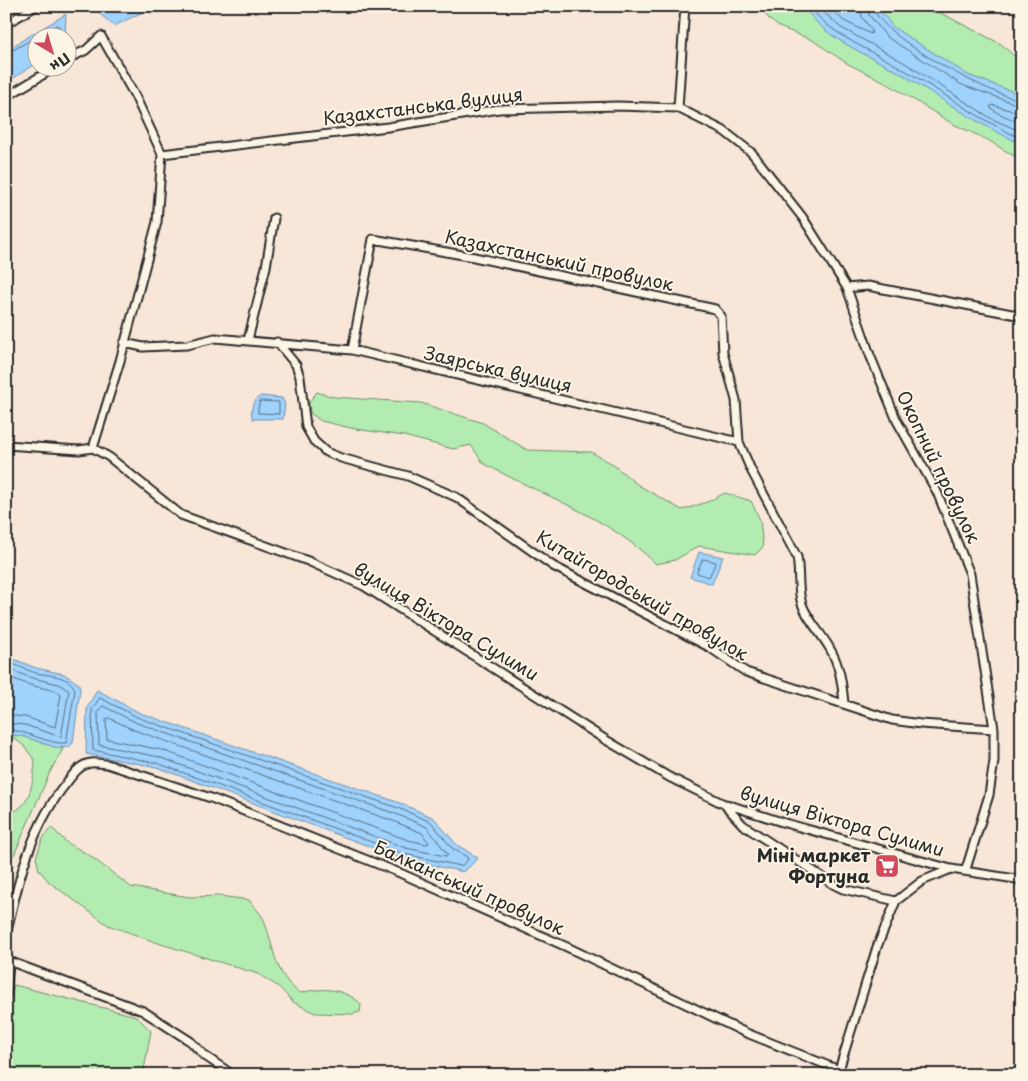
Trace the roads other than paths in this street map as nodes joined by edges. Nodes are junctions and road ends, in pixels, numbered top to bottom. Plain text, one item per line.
1 (36, 6) edge
2 (686, 6) edge
3 (6, 24) edge
4 (78, 54) edge
5 (37, 78) edge
6 (6, 97) edge
7 (678, 108) junction
8 (162, 154) junction
9 (274, 218) dead end
10 (847, 288) junction
11 (1022, 316) edge
12 (248, 340) junction
13 (277, 342) junction
14 (124, 343) junction
15 (352, 350) junction
16 (740, 442) junction
17 (6, 445) edge
18 (93, 448) junction
19 (844, 703) junction
20 (994, 728) junction
21 (724, 804) junction
22 (951, 869) junction
23 (966, 870) junction
24 (1022, 880) edge
25 (896, 900) junction
26 (6, 936) edge
27 (8, 962) edge
28 (6, 998) edge
29 (839, 1073) edge
30 (233, 1075) edge

1 - 3 street
2 - 7 street
4 - 8 street
5 - 6 street
7 - 8 street, Казахстанська вулиця
7 - 10 street, Казахстанська вулиця
8 - 14 street
9 - 12 street
10 - 11 street
10 - 20 street, Окопний провулок
12 - 13 street, Заярська вулиця
12 - 14 street, Заярська вулиця
13 - 15 street, Заярська вулиця
13 - 19 street, Китайгородський провулок
14 - 18 street
15 - 16 street, Заярська вулиця
15 - 16 street, Казахстанський провулок
16 - 19 street
17 - 18 street
18 - 21 street, вулиця Віктора Сулими
19 - 20 street, Китайгородський провулок
20 - 23 street, Окопний провулок
21 - 22 street, вулиця Віктора Сулими
21 - 25 street, вулиця Віктора Сулими
22 - 23 street, вулиця Віктора Сулими
22 - 25 street, вулиця Віктора Сулими
23 - 24 street, вулиця Віктора Сулими
25 - 29 street
26 - 29 street, Балканський провулок
27 - 28 street
27 - 30 street

